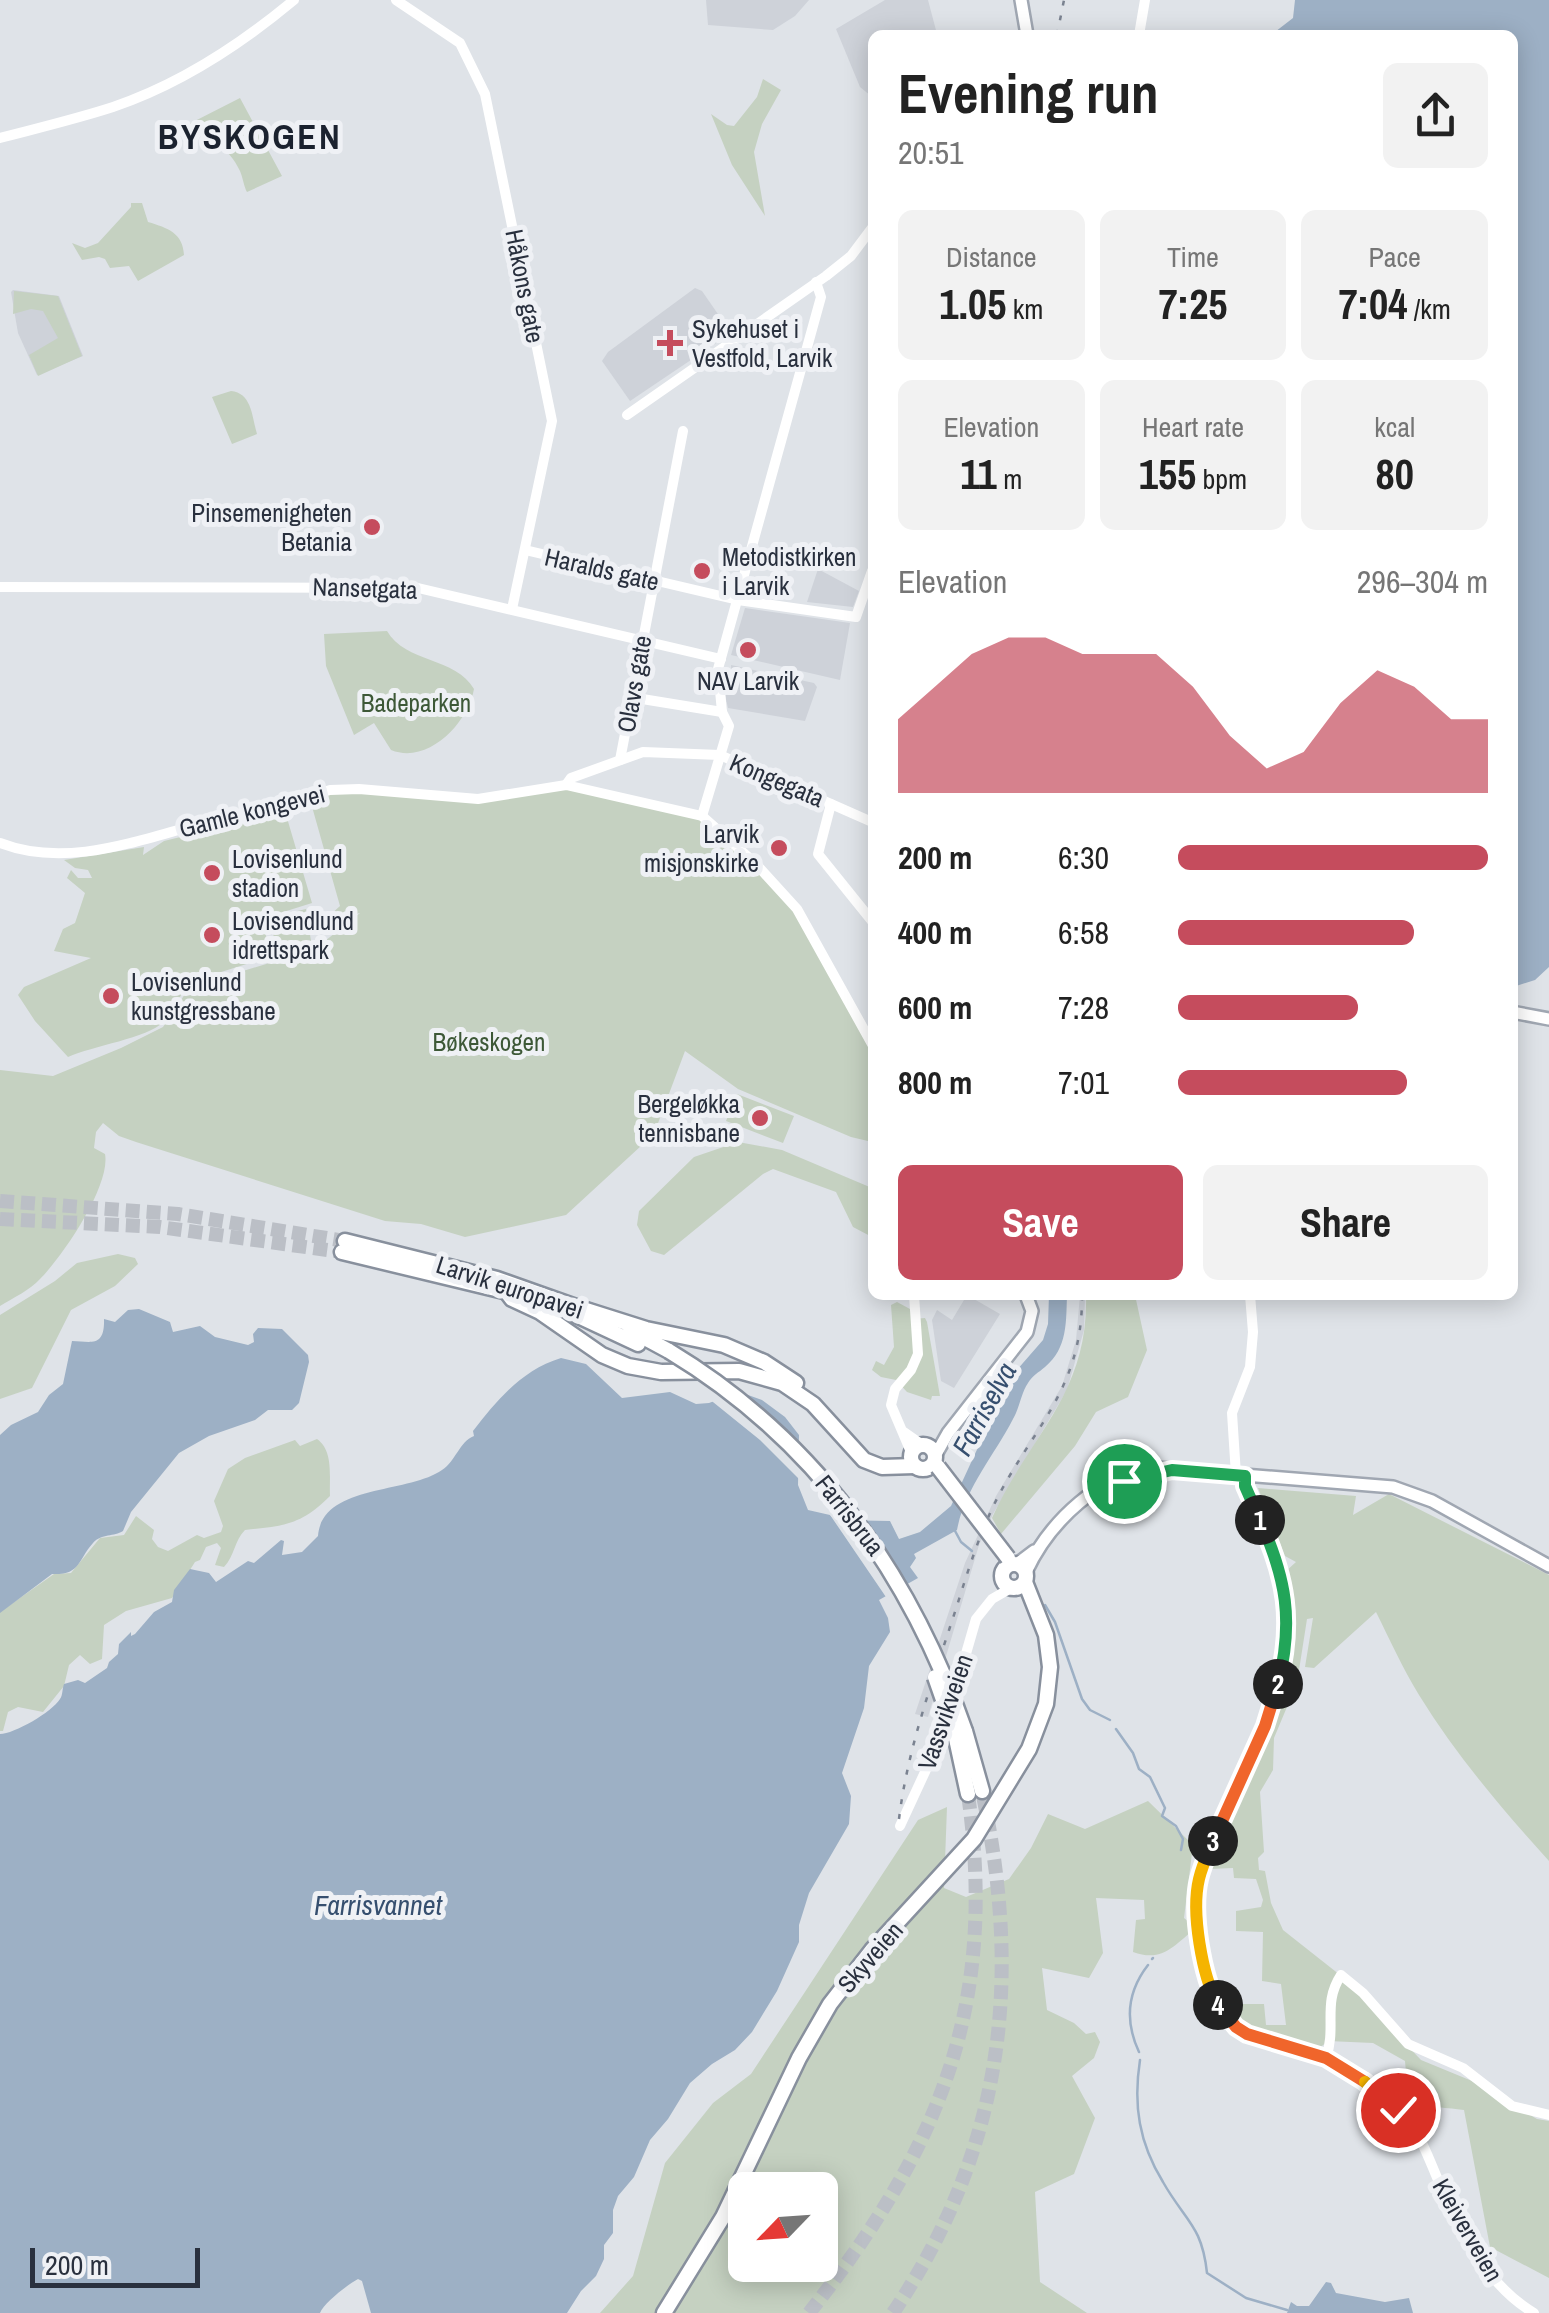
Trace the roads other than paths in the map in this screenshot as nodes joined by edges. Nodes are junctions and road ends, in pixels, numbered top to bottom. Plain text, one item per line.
1 (294, 0) edge
2 (396, 0) edge
3 (1020, 0) edge
4 (1143, 3) edge
5 (1026, 30) edge
6 (1140, 30) edge
7 (0, 138) edge
8 (868, 233) edge
9 (821, 279) junction
10 (628, 415) dead end
11 (684, 431) dead end
12 (525, 550) junction
13 (653, 581) junction
14 (868, 582) edge
15 (0, 588) edge
16 (738, 600) junction
17 (512, 609) junction
18 (641, 640) junction
19 (721, 659) junction
20 (630, 696) junction
21 (722, 712) junction
22 (720, 756) junction
23 (620, 760) junction
24 (566, 784) junction
25 (831, 804) junction
26 (702, 816) junction
27 (868, 820) edge
28 (0, 843) edge
29 (868, 916) edge
30 (1518, 1013) edge
31 (1549, 1018) edge
32 (868, 1037) edge
33 (506, 1291) junction
34 (914, 1300) edge
35 (1028, 1300) edge
36 (1250, 1300) edge
37 (586, 1310) junction
38 (667, 1355) junction
39 (927, 1456) junction
40 (1240, 1475) junction
41 (1549, 1566) edge
42 (1012, 1573) junction
43 (975, 1792) tunnel mouth
44 (900, 1826) dead end
45 (1326, 2058) junction
46 (1549, 2115) edge
47 (664, 2313) edge
48 (1534, 2313) edge

1 - 7 street
2 - 12 street, Håkons gate
3 - 5 main road
4 - 6 street
8 - 9 street
9 - 10 street
9 - 16 street
11 - 13 street, Olavs gate
12 - 13 street, Haralds gate
12 - 17 street, Håkons gate
13 - 16 street, Haralds gate
13 - 18 street, Olavs gate
14 - 16 street, Haralds gate
15 - 17 street, Nansetgata
16 - 19 street
17 - 18 street, Nansetgata
18 - 19 street, Nansetgata
18 - 20 street, Olavs gate
19 - 21 street
20 - 21 street
20 - 23 street, Olavs gate
21 - 22 street
22 - 23 street, Kongegata
22 - 25 street, Kongegata
22 - 26 street
23 - 24 street, Kongegata
24 - 26 street
24 - 28 street, Gamle kongevei
25 - 27 street, Kongegata
25 - 29 street
26 - 32 street
30 - 31 main road
33 - 37 highway, Larvik europavei
33 - 38 highway, Larvik europavei
33 - 39 highway
34 - 39 street
35 - 39 main road
36 - 40 street, Kleiverveien
37 - 38 highway, Larvik europavei
37 - 39 highway
38 - 43 highway, Farrisbrua, bridge
39 - 42 highway
40 - 41 main road
40 - 42 main road
40 - 45 street, Kleiverveien
42 - 44 street, Vassvikveien
42 - 47 highway, Skyveien
45 - 46 street
45 - 48 street, Kleiverveien

